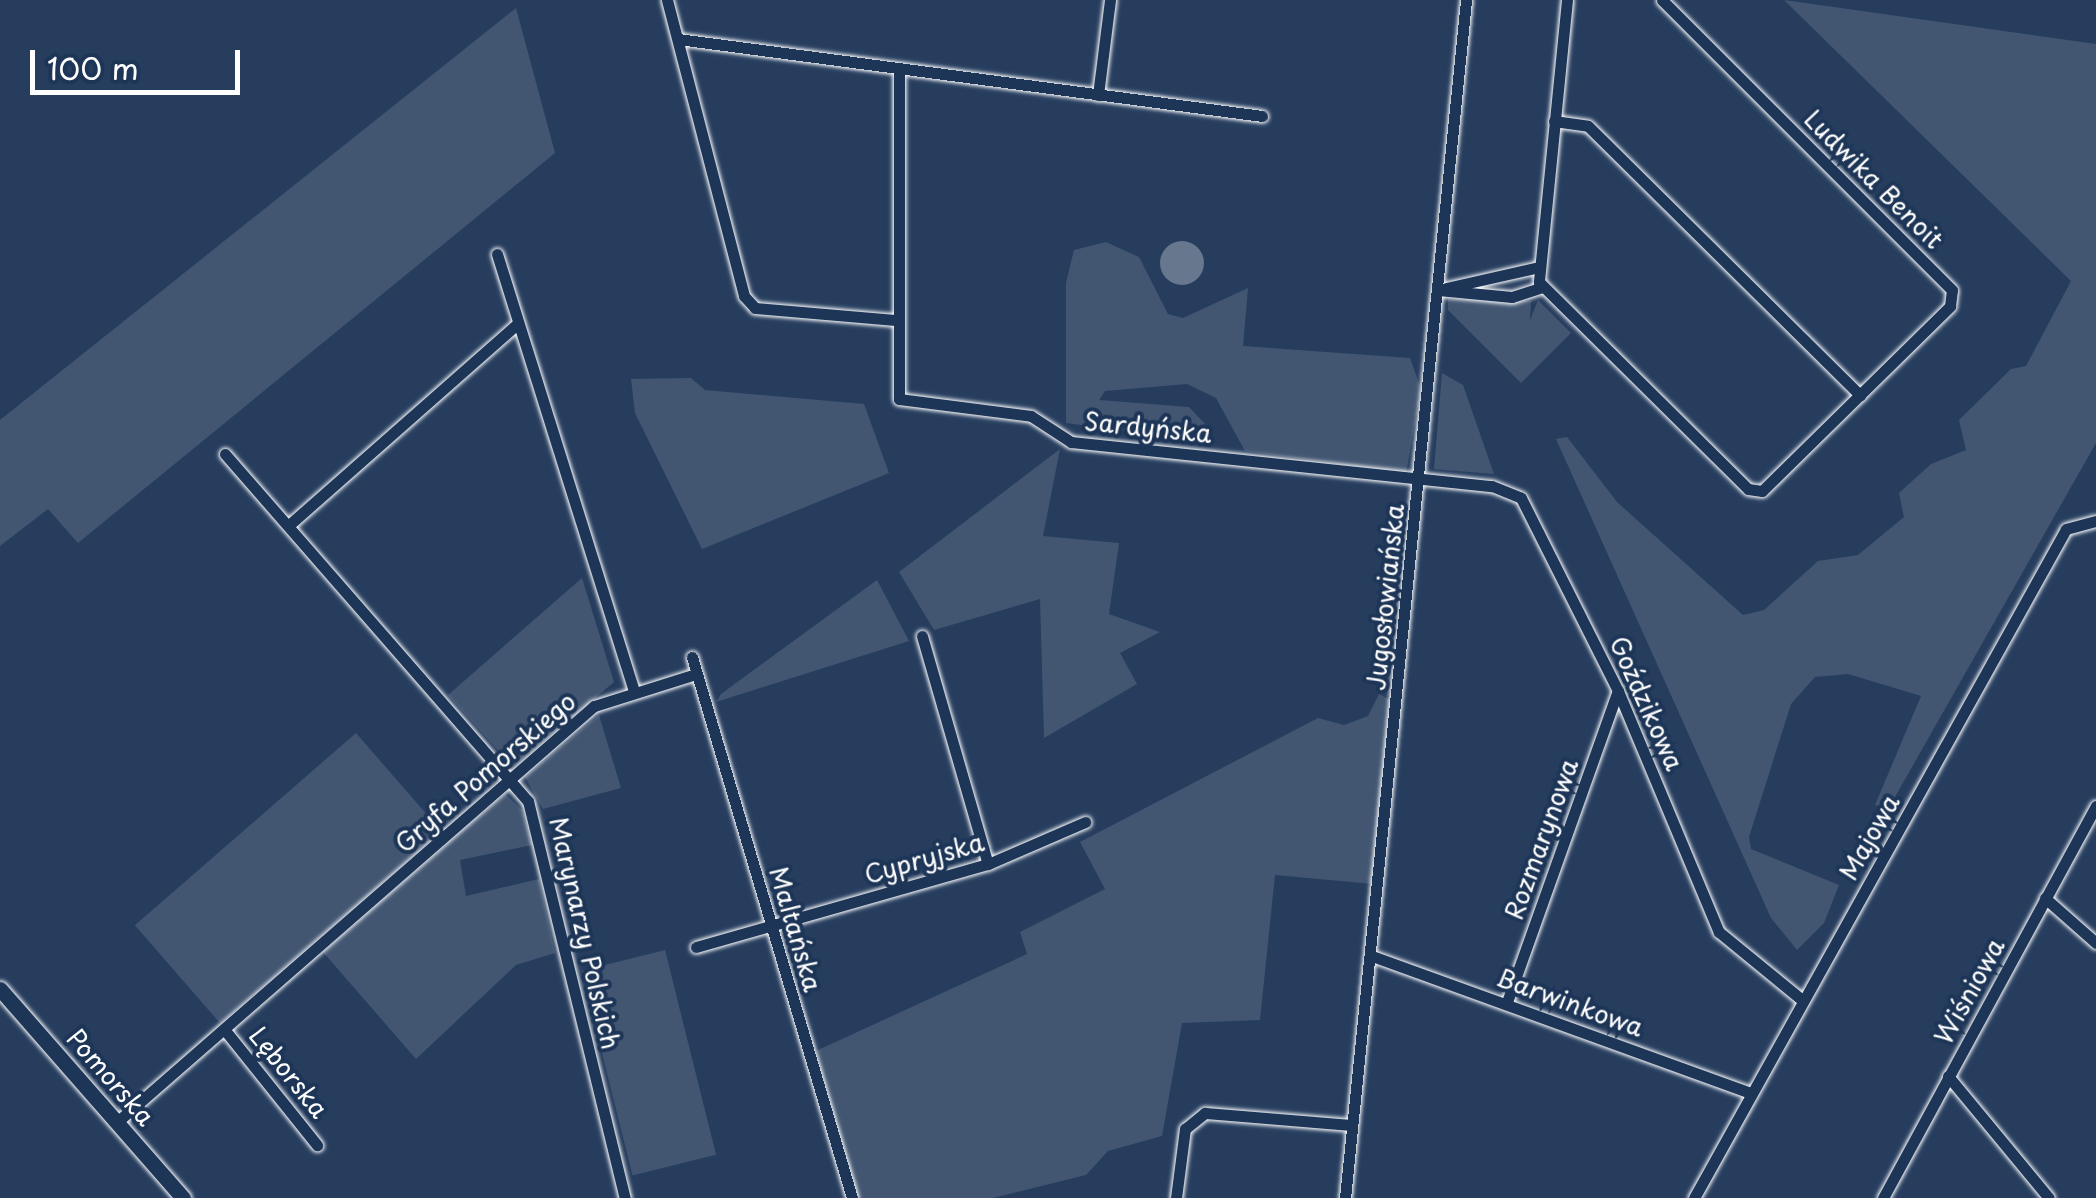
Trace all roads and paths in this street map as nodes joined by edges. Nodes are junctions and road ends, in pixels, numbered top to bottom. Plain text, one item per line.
1 (667, 0) edge
2 (1110, 0) edge
3 (1466, 0) edge
4 (1567, 0) edge
5 (1662, 0) edge
6 (678, 38) junction
7 (899, 70) junction
8 (1098, 95) junction
9 (1262, 116) dead end
10 (1554, 121) junction
11 (497, 254) dead end
12 (1539, 267) junction
13 (1542, 286) junction
14 (1438, 290) junction
15 (895, 320) junction
16 (518, 323) junction
17 (1860, 395) junction
18 (226, 454) dead end
19 (1420, 479) junction
20 (2096, 521) edge
21 (290, 525) junction
22 (922, 636) dead end
23 (692, 657) dead end
24 (696, 674) junction
25 (1618, 691) junction
26 (634, 692) junction
27 (510, 779) junction
28 (2096, 806) edge
29 (1084, 822) dead end
30 (988, 864) junction
31 (2045, 898) junction
32 (772, 924) junction
33 (2096, 943) edge
34 (696, 947) dead end
35 (1372, 956) junction
36 (0, 989) edge
37 (1801, 999) junction
38 (1506, 1002) junction
39 (224, 1029) junction
40 (1948, 1076) junction
41 (1751, 1093) junction
42 (117, 1122) junction
43 (1352, 1125) junction
44 (317, 1145) dead end
45 (184, 1198) edge
46 (625, 1198) edge
47 (852, 1198) edge
48 (1176, 1198) edge
49 (1345, 1198) edge
50 (1694, 1198) edge
51 (1883, 1198) edge
52 (2049, 1198) edge

1 - 6 street
2 - 8 street
3 - 14 street, Jugosłowiańska
4 - 10 street
5 - 17 street, Ludwika Benoit
6 - 7 street
6 - 15 street
7 - 8 street
7 - 15 street, Sardyńska
8 - 9 street
10 - 12 street
10 - 17 street
11 - 16 street
12 - 13 street
12 - 14 street
13 - 14 street
13 - 17 street, Ludwika Benoit
14 - 19 street, Jugosłowiańska
15 - 19 street, Sardyńska
16 - 21 street
16 - 26 street
18 - 21 street, Marynarzy Polskich
19 - 25 street, Goździkowa
19 - 35 street, Jugosłowiańska
20 - 37 street, Majowa
21 - 27 street, Marynarzy Polskich
22 - 30 street
23 - 24 street, Maltańska
24 - 26 street
24 - 32 street, Maltańska
25 - 37 street, Goździkowa
25 - 38 street, Rozmarynowa
26 - 27 street, Gryfa Pomorskiego
27 - 39 street, Gryfa Pomorskiego
27 - 46 street, Marynarzy Polskich
28 - 31 street, Wiśniowa
29 - 30 street, Cypryjska
30 - 32 street, Cypryjska
31 - 33 street
31 - 40 street, Wiśniowa
32 - 34 street, Cypryjska
32 - 47 street, Maltańska
35 - 38 street, Barwinkowa
35 - 43 street, Jugosłowiańska
36 - 42 street, Pomorska
37 - 41 street, Majowa
38 - 41 street, Barwinkowa
39 - 42 street, Gryfa Pomorskiego
39 - 44 street, Lęborska
40 - 51 street, Wiśniowa
40 - 52 street
41 - 50 street, Majowa
42 - 45 street, Pomorska
43 - 48 street
43 - 49 street, Jugosłowiańska

